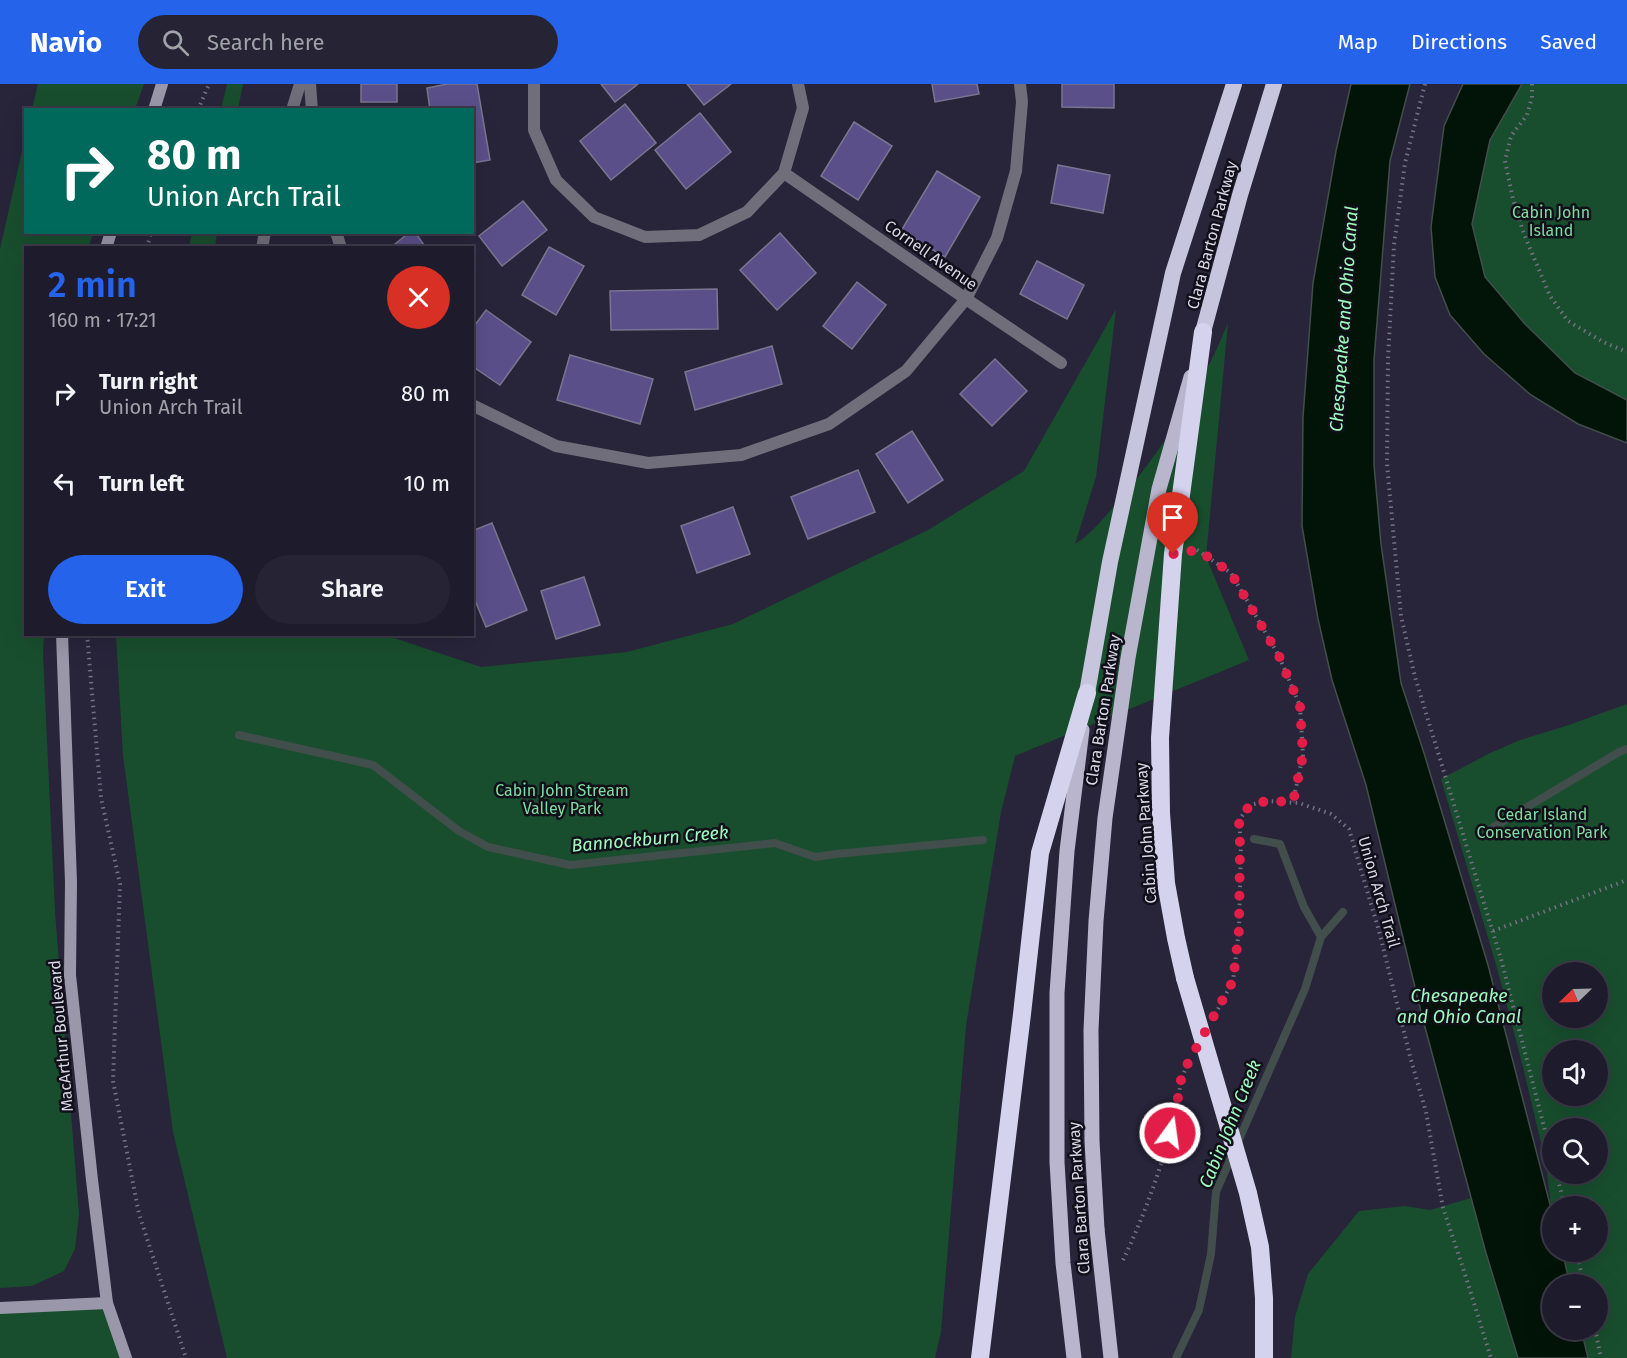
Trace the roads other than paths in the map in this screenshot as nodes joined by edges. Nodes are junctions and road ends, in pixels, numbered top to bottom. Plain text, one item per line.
1 (162, 84) edge
2 (300, 84) edge
3 (310, 84) edge
4 (534, 84) edge
5 (798, 84) edge
6 (1020, 84) edge
7 (1234, 84) edge
8 (1274, 84) edge
9 (155, 108) edge
10 (293, 108) edge
11 (312, 108) edge
12 (784, 173) junction
13 (966, 299) junction
14 (1203, 332) junction
15 (1061, 363) dead end
16 (474, 406) edge
17 (62, 636) edge
18 (1087, 693) junction
19 (107, 1303) junction
20 (0, 1308) edge
21 (126, 1358) edge
22 (980, 1358) edge
23 (1074, 1358) edge
24 (1111, 1358) edge
25 (1264, 1358) edge

1 - 9 main road
2 - 10 street
3 - 11 street
4 - 12 street
5 - 12 street
6 - 13 street
7 - 18 highway, Clara Barton Parkway
8 - 14 highway, Clara Barton Parkway
12 - 13 street, Cornell Avenue
13 - 15 street, Cornell Avenue
13 - 16 street
14 - 24 main road, Clara Barton Parkway, bridge
14 - 25 highway, Cabin John Parkway, bridge
17 - 19 main road, MacArthur Boulevard
18 - 22 highway
18 - 23 main road, Clara Barton Parkway
19 - 20 main road
19 - 21 main road, MacArthur Boulevard

